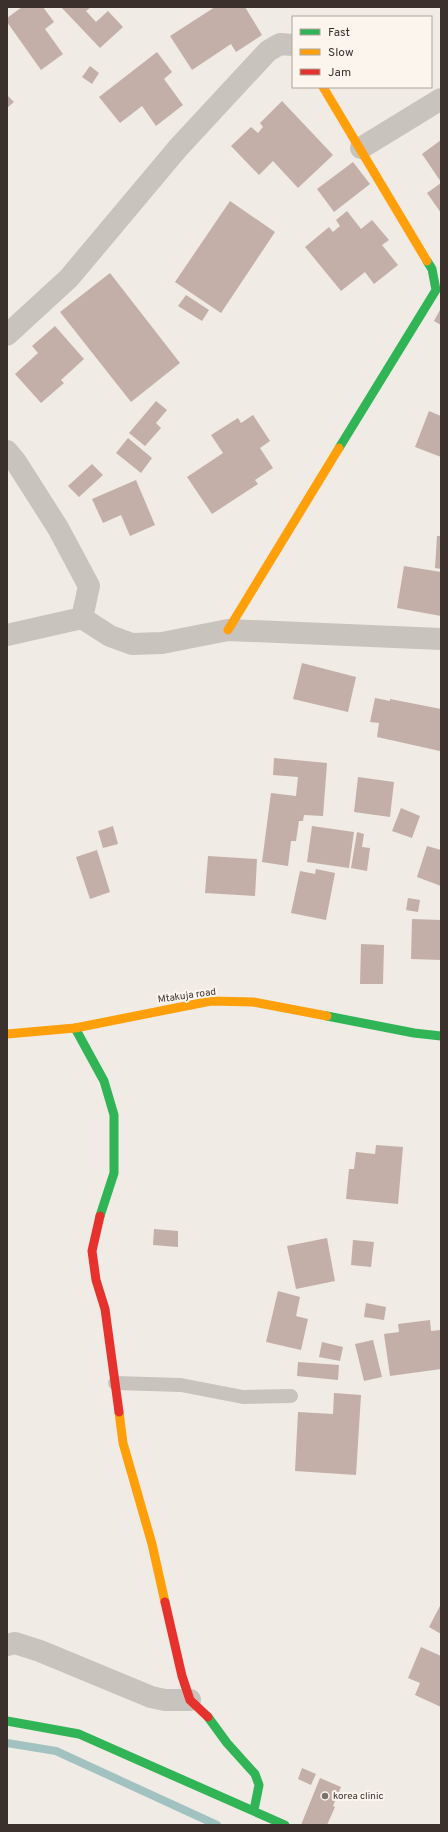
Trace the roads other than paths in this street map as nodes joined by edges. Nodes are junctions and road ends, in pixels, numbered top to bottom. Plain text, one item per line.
1 (292, 45) edge
2 (324, 88) edge
3 (441, 99) edge
4 (361, 148) junction
5 (7, 335) edge
6 (7, 451) edge
7 (82, 618) junction
8 (228, 630) junction
9 (7, 635) edge
10 (441, 639) edge
11 (75, 1028) junction
12 (7, 1034) edge
13 (441, 1036) edge
14 (115, 1383) junction
15 (291, 1396) dead end
16 (7, 1645) edge
17 (190, 1700) junction
18 (7, 1721) edge
19 (254, 1810) junction
20 (285, 1825) edge

1 - 5 street
2 - 4 street
3 - 4 street
4 - 8 street
6 - 7 street
7 - 8 street
7 - 9 street
8 - 10 street
11 - 12 street, Mtakuja road
11 - 13 street, Mtakuja road
11 - 14 street
14 - 15 lane
14 - 17 street
16 - 17 street
17 - 19 street
18 - 19 street
19 - 20 street

